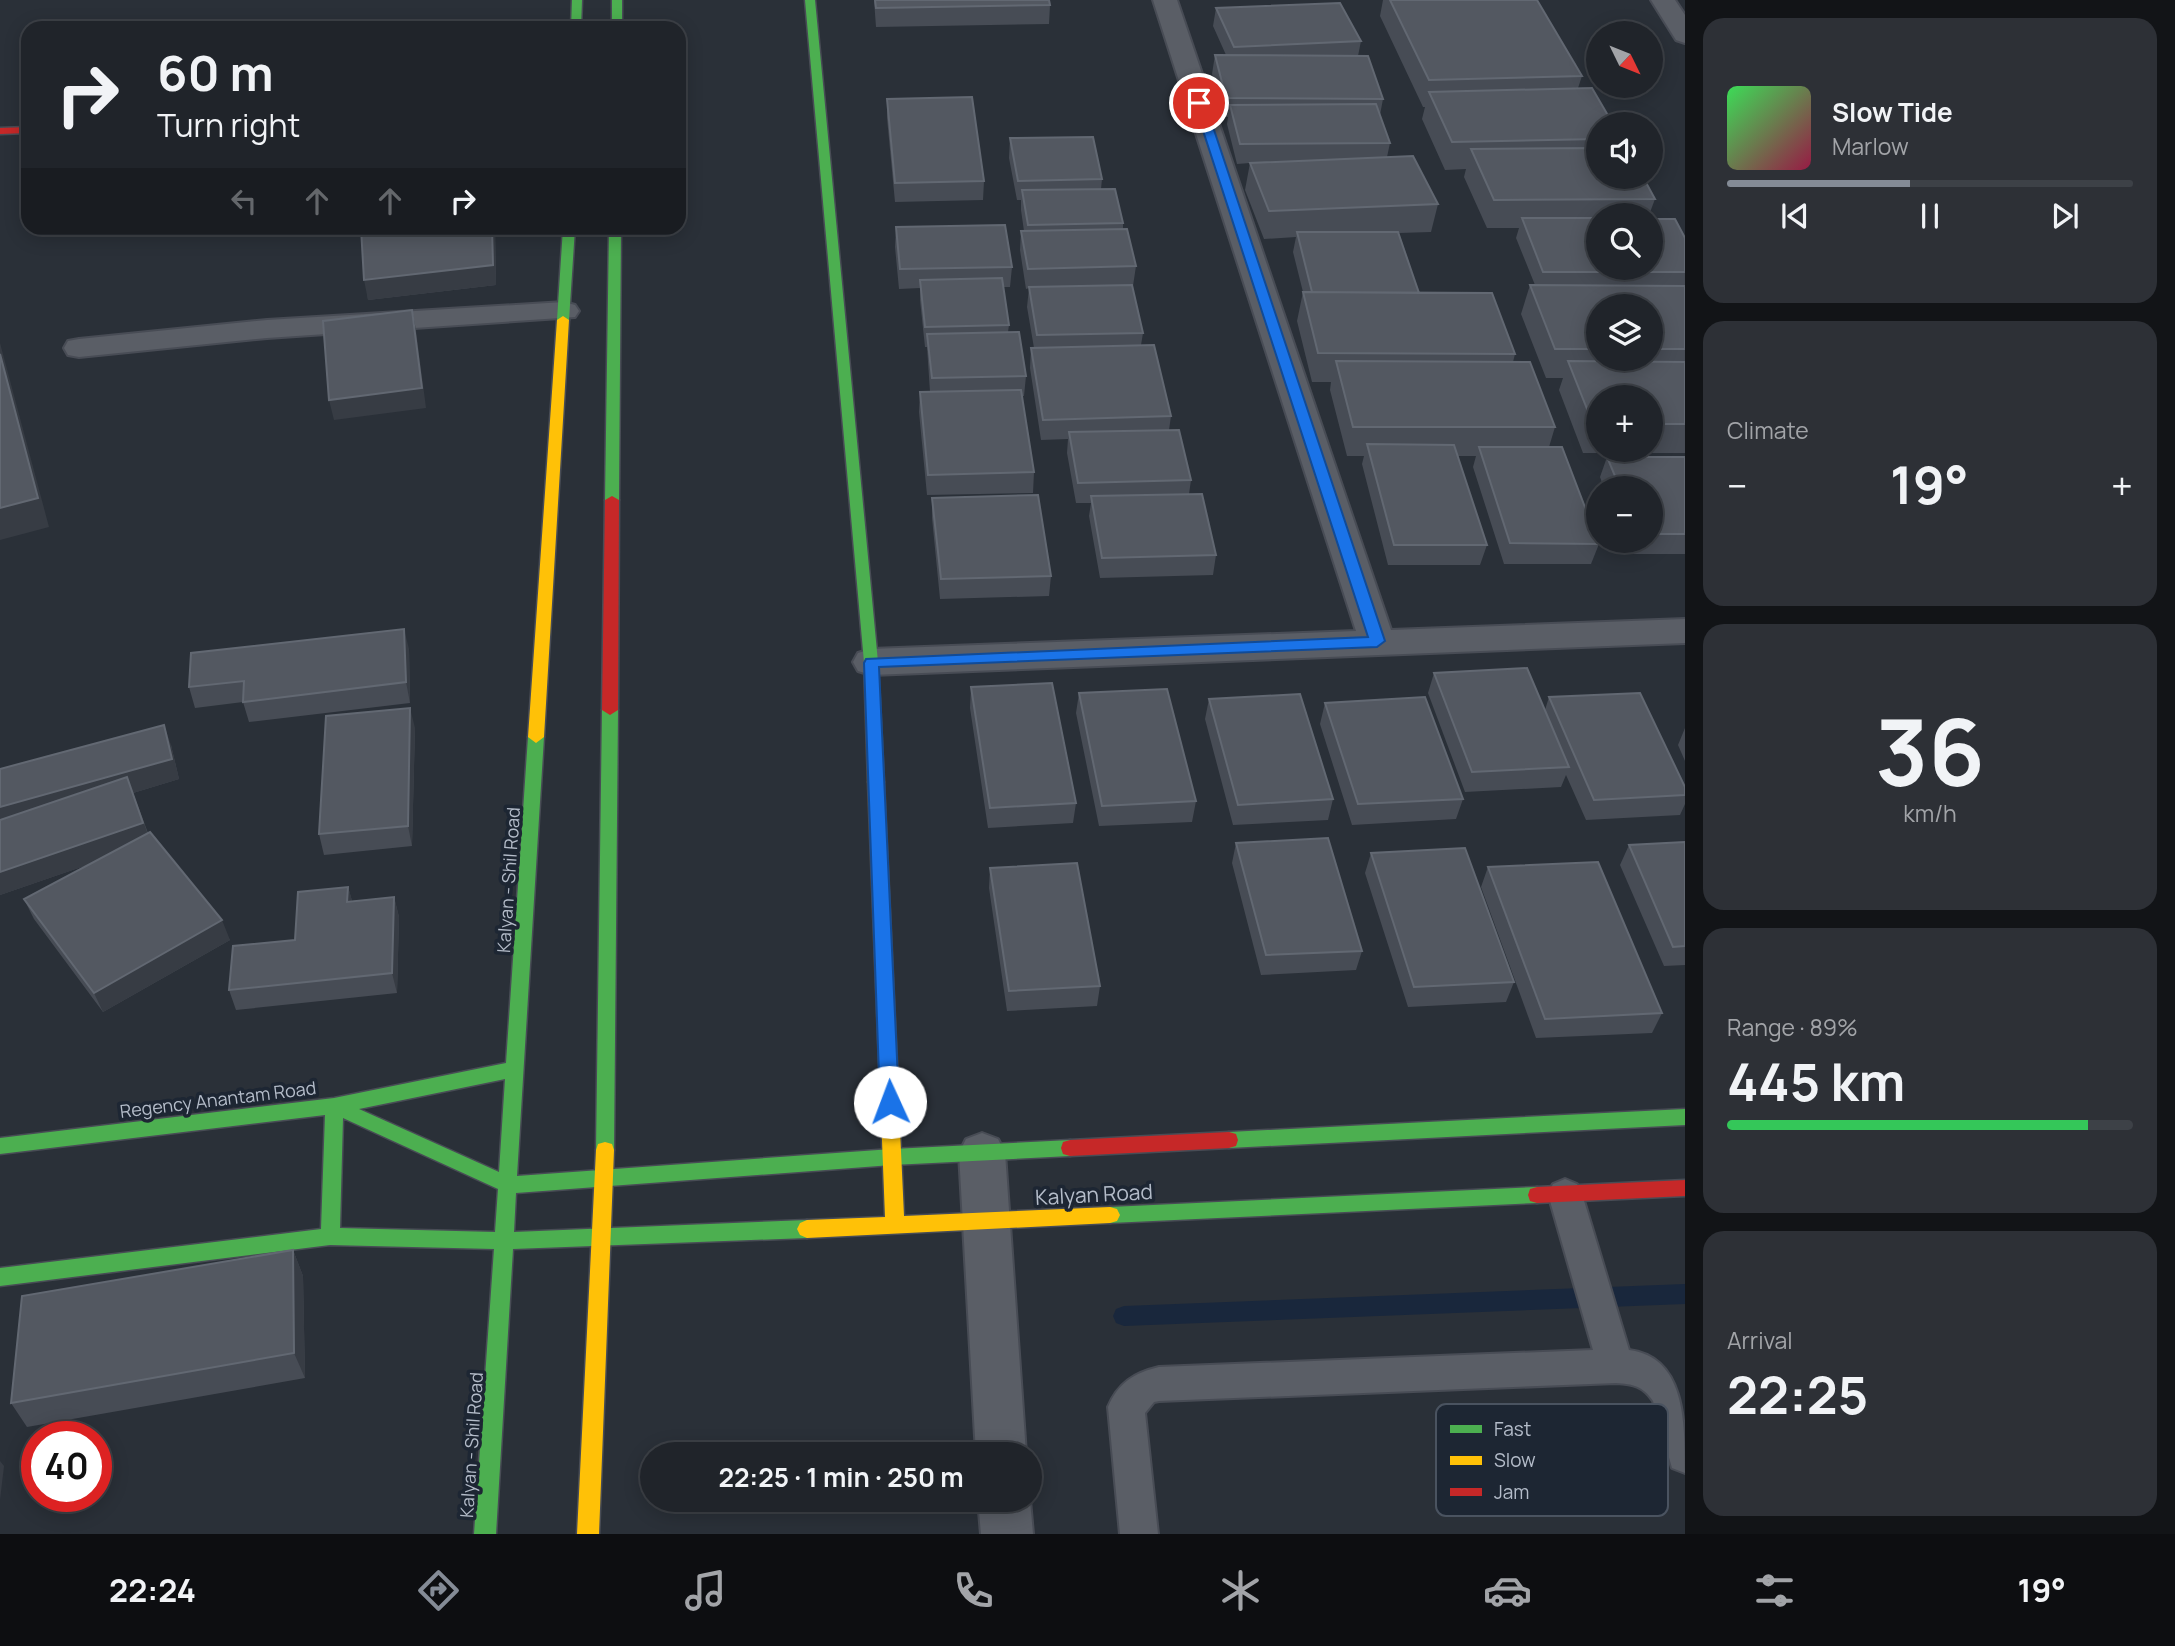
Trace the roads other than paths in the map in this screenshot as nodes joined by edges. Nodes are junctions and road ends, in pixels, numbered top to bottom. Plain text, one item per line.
1 (576, 0) edge
2 (617, 0) edge
3 (810, 0) edge
4 (1165, 0) edge
5 (1663, 0) edge
6 (576, 21) edge
7 (617, 21) edge
8 (1685, 35) edge
9 (21, 130) edge
10 (0, 131) edge
11 (569, 235) edge
12 (615, 235) edge
13 (564, 311) junction
14 (79, 348) dead end
15 (1685, 631) edge
16 (1377, 641) junction
17 (871, 663) junction
18 (516, 1069) junction
19 (334, 1106) junction
20 (1685, 1117) edge
21 (0, 1146) edge
22 (982, 1153) junction
23 (892, 1157) junction
24 (605, 1176) junction
25 (509, 1185) junction
26 (1685, 1188) edge
27 (1565, 1194) junction
28 (985, 1221) junction
29 (895, 1224) junction
30 (330, 1236) junction
31 (602, 1238) junction
32 (505, 1241) junction
33 (0, 1277) edge
34 (1616, 1366) junction
35 (1000, 1442) edge
36 (1685, 1455) edge
37 (1005, 1512) edge
38 (485, 1534) edge
39 (588, 1534) edge
40 (1007, 1534) edge
41 (1139, 1534) edge

1 - 6 main road
2 - 7 main road
3 - 17 main road
4 - 16 street
5 - 8 street
9 - 10 main road
11 - 13 main road, Kalyan - Shil Road
12 - 24 main road
13 - 14 street
13 - 18 main road, Kalyan - Shil Road
15 - 16 street
16 - 17 street
17 - 23 main road
18 - 19 main road
18 - 25 main road, Kalyan - Shil Road
19 - 21 main road, Regency Anantam Road
19 - 25 main road, Regency Anantam Road
19 - 30 main road
20 - 22 main road
22 - 23 main road
22 - 28 street
23 - 24 main road
23 - 29 main road
24 - 25 main road
24 - 31 main road
25 - 32 main road, Kalyan - Shil Road
26 - 27 main road, Kalyan Road
27 - 28 main road, Kalyan Road
27 - 34 lane
28 - 29 main road, Kalyan Road
28 - 35 street
29 - 31 main road, Kalyan Road
30 - 32 main road
30 - 33 main road
31 - 32 main road, Kalyan Road
31 - 39 main road
32 - 38 main road, Kalyan - Shil Road
34 - 36 lane
34 - 41 lane
37 - 40 street

